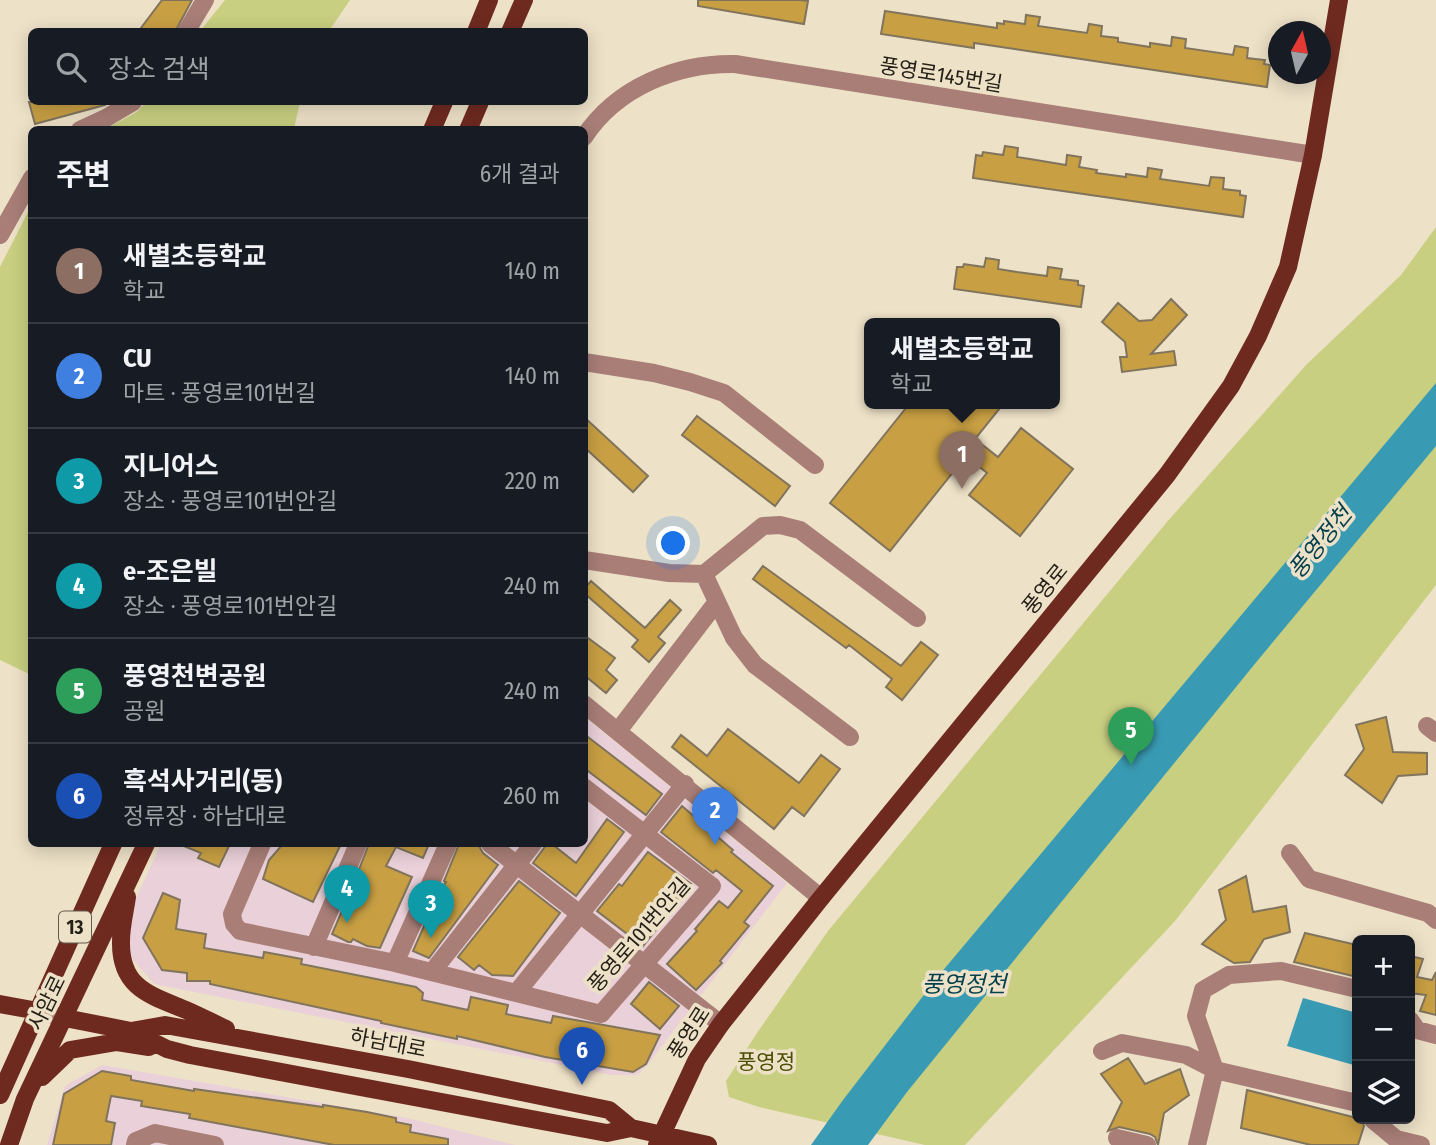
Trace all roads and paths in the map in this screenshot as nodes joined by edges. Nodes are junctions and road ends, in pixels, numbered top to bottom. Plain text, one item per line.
1 (205, 0) edge
2 (489, 0) edge
3 (524, 0) edge
4 (1339, 0) edge
5 (188, 28) edge
6 (477, 28) edge
7 (512, 28) edge
8 (128, 105) edge
9 (443, 105) edge
10 (479, 105) edge
11 (89, 126) edge
12 (434, 126) edge
13 (470, 126) edge
14 (588, 132) edge
15 (1313, 155) junction
16 (28, 185) edge
17 (0, 235) edge
18 (588, 363) edge
19 (815, 465) dead end
20 (588, 561) edge
21 (704, 574) junction
22 (716, 603) junction
23 (917, 618) dead end
24 (588, 707) edge
25 (618, 731) junction
26 (850, 737) dead end
27 (684, 784) junction
28 (588, 790) edge
29 (644, 832) junction
30 (112, 847) edge
31 (145, 847) edge
32 (261, 847) edge
33 (357, 847) edge
34 (447, 847) edge
35 (494, 847) edge
36 (531, 847) edge
37 (1290, 853) dead end
38 (517, 864) junction
39 (129, 880) junction
40 (821, 898) junction
41 (580, 913) junction
42 (1436, 920) edge
43 (314, 947) junction
44 (395, 963) junction
45 (646, 964) junction
46 (432, 972) junction
47 (1352, 988) edge
48 (517, 992) junction
49 (0, 1004) edge
50 (38, 1011) junction
51 (65, 1018) junction
52 (721, 1024) junction
53 (1415, 1027) edge
54 (131, 1031) junction
55 (1436, 1035) edge
56 (246, 1040) junction
57 (167, 1049) junction
58 (1102, 1051) dead end
59 (1215, 1070) junction
60 (0, 1095) edge
61 (25, 1099) junction
62 (1352, 1102) edge
63 (1378, 1124) edge
64 (631, 1128) junction
65 (1117, 1138) dead end
66 (659, 1140) edge
67 (9, 1145) edge
68 (135, 1145) edge
69 (215, 1145) edge
70 (708, 1145) edge
71 (1147, 1145) edge
72 (1197, 1145) edge
73 (1421, 1145) edge

1 - 5 street
2 - 6 main road
3 - 7 main road
4 - 15 main road, 풍영로
8 - 11 street
9 - 12 main road
10 - 13 main road
14 - 15 street, 풍영로145번길
15 - 40 main road, 풍영로
16 - 17 street
18 - 19 street
20 - 21 street
21 - 22 street
21 - 23 street
22 - 25 street
22 - 26 street
24 - 25 street
25 - 27 street
27 - 29 street
27 - 40 street
28 - 29 street, 풍영로101번안길
29 - 41 street
29 - 45 street, 풍영로101번안길
30 - 50 main road, 사암로 / 13
31 - 39 main road, 사암로 / 13
32 - 43 street, 풍영로101번안길
33 - 43 street
34 - 44 street
35 - 38 street
36 - 38 street
37 - 42 street
38 - 41 street
38 - 46 street
39 - 51 main road, 사암로 / 13
39 - 56 main road
40 - 52 main road, 풍영로
41 - 45 street
41 - 48 street
43 - 44 street, 풍영로101번안길
44 - 46 street, 풍영로101번안길
45 - 48 street, 풍영로101번안길
45 - 52 street
46 - 48 street, 풍영로101번안길
47 - 59 street
49 - 50 main road, 하남대로
50 - 51 street, 하남대로
50 - 60 main road, 사암로 / 13
51 - 54 main road, 하남대로
51 - 61 main road, 사암로 / 13
52 - 66 main road, 풍영로
53 - 55 street
54 - 56 main road, 하남대로
54 - 57 main road, 하남대로
56 - 64 main road, 하남대로
57 - 61 main road
57 - 64 main road, 하남대로
58 - 59 street
59 - 62 street
59 - 72 street
61 - 67 main road, 사암로 / 13
63 - 73 street
64 - 66 main road, 하남대로
65 - 71 street
66 - 70 main road, 하남대로
68 - 69 street

